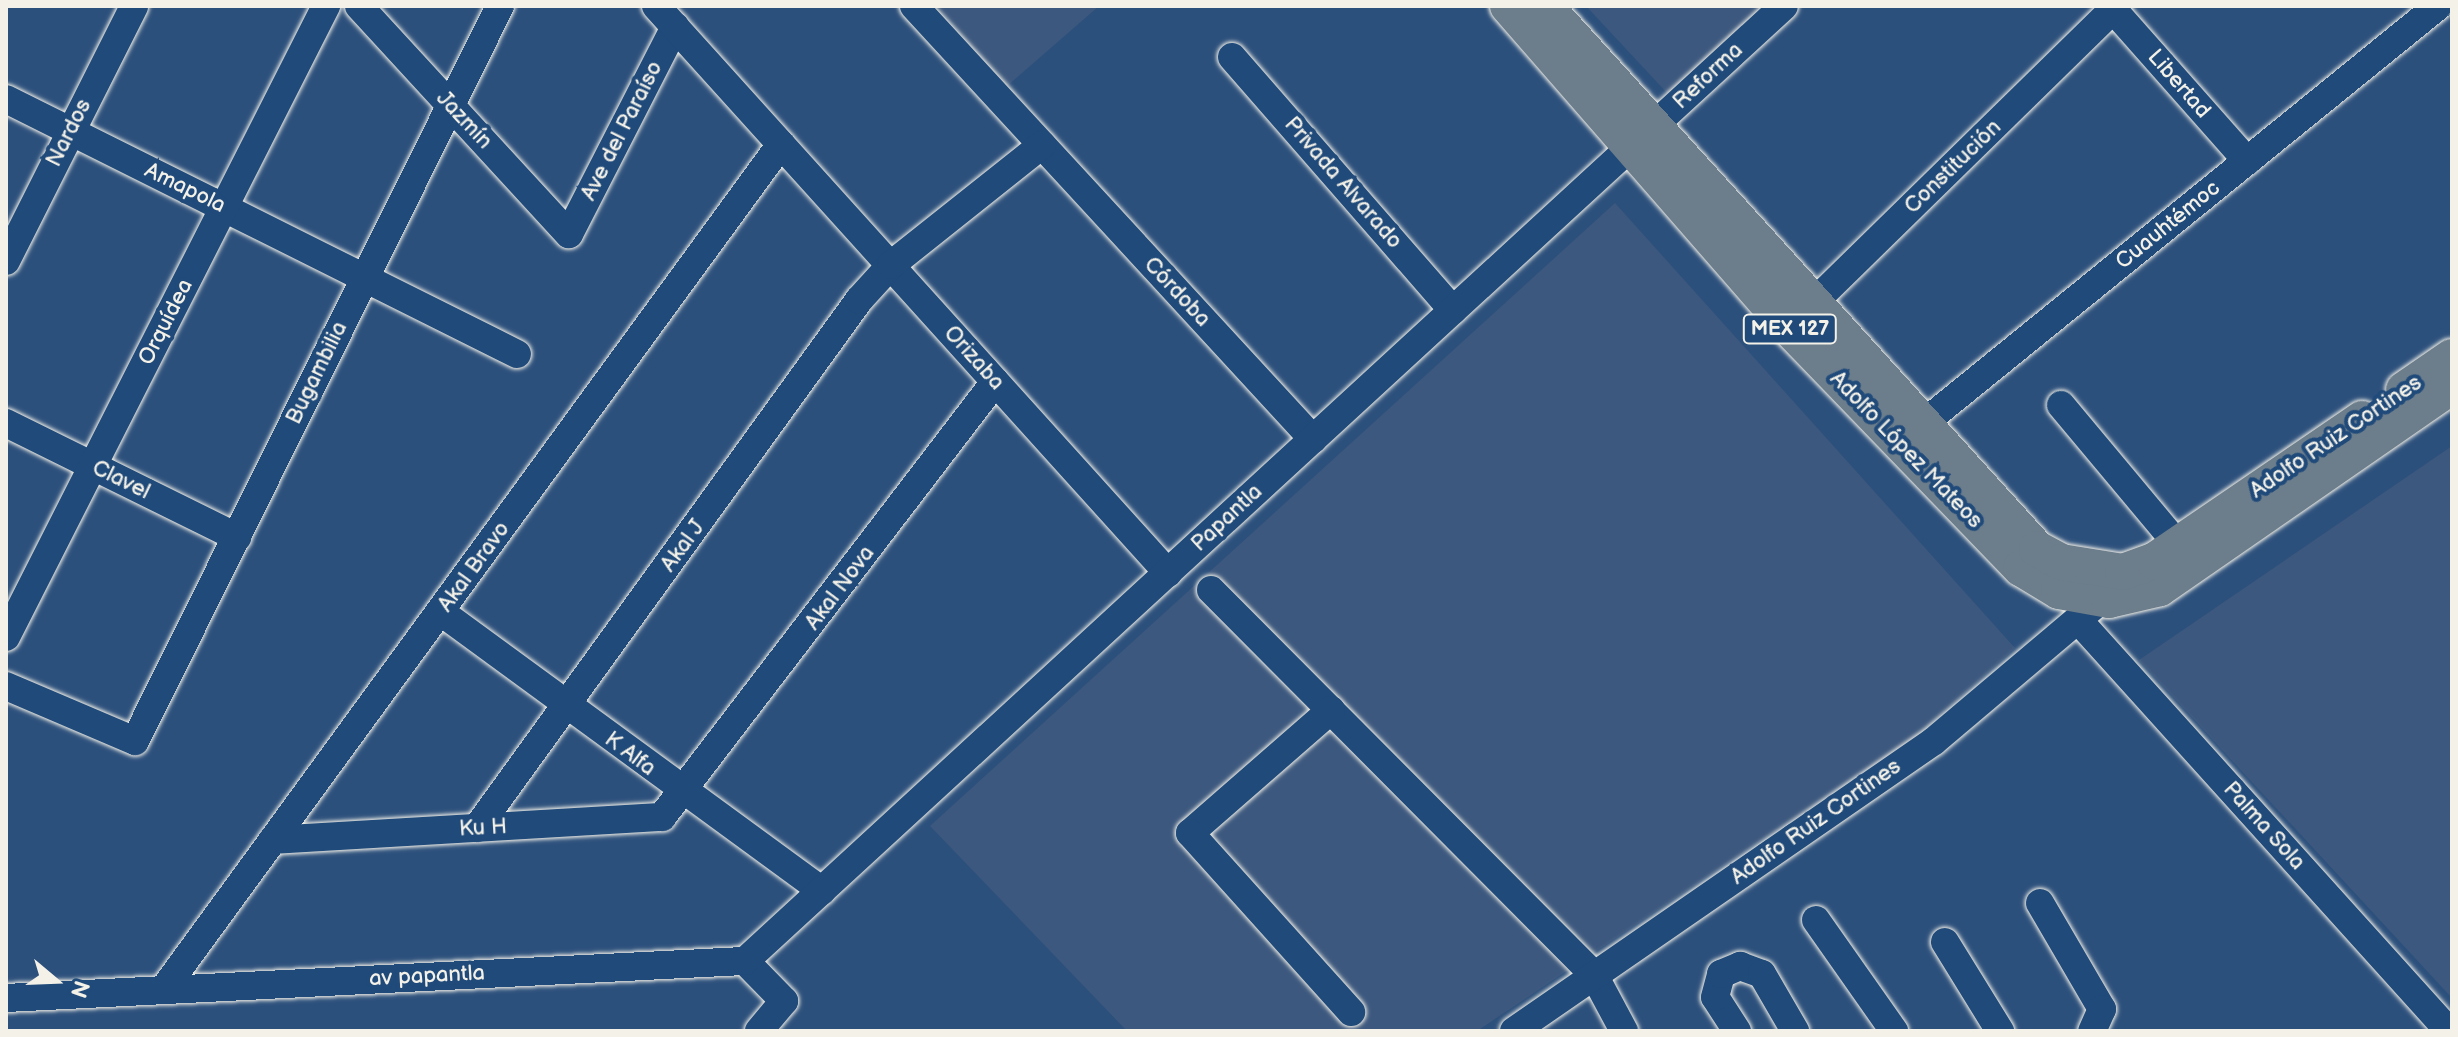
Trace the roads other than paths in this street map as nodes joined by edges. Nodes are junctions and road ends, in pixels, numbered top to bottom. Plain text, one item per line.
1 (134, 6) edge
2 (326, 6) edge
3 (359, 6) edge
4 (500, 6) edge
5 (656, 6) edge
6 (914, 6) edge
7 (1508, 6) edge
8 (1545, 6) edge
9 (1784, 6) edge
10 (2438, 6) edge
11 (2113, 7) edge
12 (675, 27) junction
13 (1232, 57) dead end
14 (6, 99) edge
15 (450, 106) junction
16 (69, 131) junction
17 (1643, 136) junction
18 (781, 144) junction
19 (1042, 145) junction
20 (2247, 161) junction
21 (224, 207) junction
22 (569, 234) joint
23 (6, 261) edge
24 (891, 265) junction
25 (365, 278) junction
26 (1453, 310) junction
27 (1801, 315) junction
28 (517, 354) dead end
29 (2452, 357) edge
30 (995, 382) junction
31 (2452, 386) edge
32 (2061, 405) dead end
33 (6, 423) edge
34 (1911, 434) junction
35 (1313, 439) junction
36 (93, 465) junction
37 (237, 537) junction
38 (2178, 545) junction
39 (1168, 573) junction
40 (2116, 586) junction
41 (1211, 590) dead end
42 (441, 612) junction
43 (2079, 621) junction
44 (6, 637) edge
45 (6, 686) edge
46 (567, 707) junction
47 (1331, 710) junction
48 (683, 794) junction
49 (477, 828) junction
50 (273, 840) junction
51 (822, 891) junction
52 (2040, 903) dead end
53 (1816, 920) dead end
54 (1945, 942) dead end
55 (745, 961) junction
56 (1594, 975) junction
57 (164, 989) junction
58 (6, 998) edge
59 (1351, 1012) dead end
60 (759, 1031) edge
61 (1514, 1031) edge
62 (1624, 1031) edge
63 (1737, 1031) edge
64 (1795, 1031) edge
65 (1894, 1031) edge
66 (2000, 1031) edge
67 (2092, 1031) edge
68 (2449, 1031) edge

1 - 16 street, Nardos
2 - 21 street, Orquídea
3 - 15 street, Jazmín
4 - 15 street, Bugambilia
5 - 12 street, Orizaba
6 - 19 street, Córdoba
7 - 17 main road, Adolfo López Mateos / MEX 127
8 - 17 main road, Adolfo López Mateos / MEX 127
9 - 17 street, Reforma
10 - 20 street, Cuauhtémoc
11 - 20 street, Libertad
11 - 27 street, Constitución
12 - 18 street, Orizaba
12 - 22 street, Ave del Paraíso
13 - 26 street, Privada Alvarado
14 - 16 street, Amapola
15 - 22 street, Jazmín
15 - 25 street, Bugambilia
16 - 21 street, Amapola
16 - 23 street, Nardos
17 - 26 street, Papantla
17 - 27 main road, Adolfo López Mateos / MEX 127
18 - 24 street, Orizaba
18 - 42 street, Akal Bravo
19 - 24 street, Akal J
19 - 35 street, Córdoba
20 - 34 street, Cuauhtémoc
21 - 25 street, Amapola
21 - 36 street, Orquídea
24 - 30 street, Orizaba
24 - 46 street, Akal J
25 - 28 street, Amapola
25 - 37 street, Bugambilia
26 - 35 street, Papantla
27 - 34 main road, Adolfo López Mateos / MEX 127
29 - 38 main road, Adolfo Ruiz Cortines / MEX 127
30 - 39 street, Orizaba
30 - 48 street, Akal Nova
31 - 40 main road, Adolfo Ruiz Cortines / MEX 127
32 - 38 street
33 - 36 street, Clavel
34 - 40 main road, Adolfo López Mateos / MEX 127
35 - 39 street, Papantla
36 - 37 street, Clavel
36 - 44 street, Orquídea
37 - 45 street, Bugambilia
38 - 40 main road, Adolfo Ruiz Cortines / MEX 127
39 - 51 street, Papantla
40 - 43 street, Adolfo Ruiz Cortines
41 - 47 street
42 - 46 street, K Alfa
42 - 50 street, Akal Bravo
43 - 56 street, Adolfo Ruiz Cortines
43 - 68 street, Palma Sola
46 - 48 street, K Alfa
46 - 49 street, Akal J
47 - 56 street
47 - 59 street
48 - 49 street, Ku H
48 - 51 street, K Alfa
49 - 50 street, Ku H
50 - 57 street, Akal Bravo
51 - 55 street
52 - 67 street
53 - 65 street
54 - 66 street
55 - 57 street, av papantla
55 - 60 street
56 - 61 street, Adolfo Ruiz Cortines
56 - 62 street
57 - 58 street, av papantla
63 - 64 street

